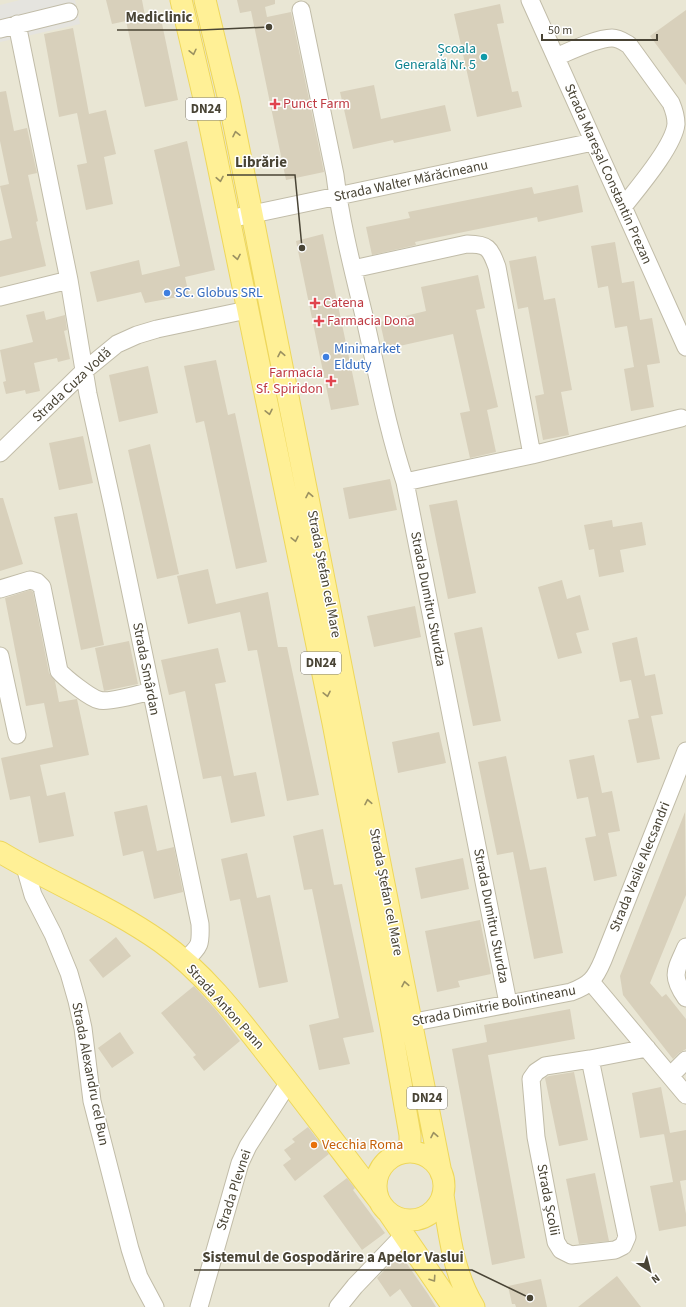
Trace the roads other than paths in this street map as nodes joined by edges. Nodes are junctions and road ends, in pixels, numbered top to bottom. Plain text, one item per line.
1 (181, 0) edge
2 (205, 0) edge
3 (530, 0) edge
4 (302, 10) dead end
5 (69, 12) dead end
6 (18, 24) junction
7 (0, 29) edge
8 (556, 57) junction
9 (594, 142) junction
10 (338, 196) junction
11 (623, 207) junction
12 (252, 214) junction
13 (229, 219) junction
14 (353, 269) junction
15 (69, 280) junction
16 (0, 297) edge
17 (247, 310) junction
18 (686, 347) edge
19 (84, 372) junction
20 (681, 418) dead end
21 (0, 453) edge
22 (532, 455) junction
23 (405, 482) junction
24 (0, 589) edge
25 (0, 656) edge
26 (151, 691) junction
27 (17, 735) dead end
28 (686, 751) edge
29 (0, 852) edge
30 (25, 867) junction
31 (686, 947) edge
32 (184, 961) junction
33 (591, 982) junction
34 (686, 998) edge
35 (508, 1003) junction
36 (412, 1022) junction
37 (391, 1026) junction
38 (646, 1048) junction
39 (590, 1060) junction
40 (686, 1060) edge
41 (670, 1076) junction
42 (289, 1082) junction
43 (686, 1096) edge
44 (339, 1148) junction
45 (410, 1152) junction
46 (382, 1166) junction
47 (442, 1173) junction
48 (443, 1195) junction
49 (383, 1206) junction
50 (404, 1236) junction
51 (155, 1307) edge
52 (199, 1307) edge
53 (338, 1307) edge
54 (453, 1307) edge
55 (474, 1307) edge

1 -> 13 main road, Strada Ștefan cel Mare / DN24
12 -> 2 main road, Strada Ștefan cel Mare / DN24
3 - 8 street, Strada Mareșal Constantin Prezan
4 - 10 street, Strada Dumitru Sturdza
5 - 6 street
6 - 7 street
6 - 15 street, Strada Smârdan
8 - 9 street, Strada Mareșal Constantin Prezan
8 - 11 street
9 - 10 street, Strada Walter Mărăcineanu
9 - 11 street, Strada Mareșal Constantin Prezan
10 - 12 street, Strada Walter Mărăcineanu
10 - 14 street, Strada Dumitru Sturdza
11 - 18 street, Strada Mareșal Constantin Prezan
12 - 13 street, Strada Walter Mărăcineanu
36 -> 12 main road, Strada Ștefan cel Mare / DN24
13 -> 17 main road, Strada Ștefan cel Mare / DN24
14 - 22 street
14 - 23 street, Strada Dumitru Sturdza
15 - 16 street
15 - 19 street, Strada Smârdan
17 - 19 street, Strada Cuza Vodă
17 -> 37 main road, Strada Ștefan cel Mare / DN24
19 - 21 street, Strada Cuza Vodă
19 - 26 street, Strada Smârdan
20 - 22 street
22 - 23 street
23 - 35 street, Strada Dumitru Sturdza
24 - 26 street
25 - 27 street
26 - 32 street, Strada Smârdan
28 - 33 street, Strada Vasile Alecsandri
29 - 30 main road, Strada Anton Pann
30 - 32 main road, Strada Anton Pann
30 - 51 street, Strada Alexandru cel Bun
31 - 34 street
32 - 42 main road, Strada Anton Pann
33 - 35 street, Strada Dimitrie Bolintineanu
33 - 38 street, Strada Dimitrie Bolintineanu
35 - 36 street, Strada Dimitrie Bolintineanu
36 - 37 street, Strada Dimitrie Bolintineanu
47 -> 36 main road, Strada Ștefan cel Mare / DN24
37 - 45 main road, Strada Ștefan cel Mare / DN24
38 - 39 street, Strada Școlii
38 - 41 street, Strada Dimitrie Bolintineanu
39 - 39 street, Strada Școlii
40 - 41 street
41 - 43 street, Strada Dimitrie Bolintineanu
42 - 44 main road, Strada Anton Pann
42 - 52 street, Strada Plevnei
44 - 46 main road
44 - 49 main road, Strada Anton Pann
45 - 46 main road
45 - 47 main road
46 - 49 main road
47 - 48 main road
48 - 49 main road
48 - 55 main road
49 - 50 main road
50 - 53 street
50 -> 54 main road

